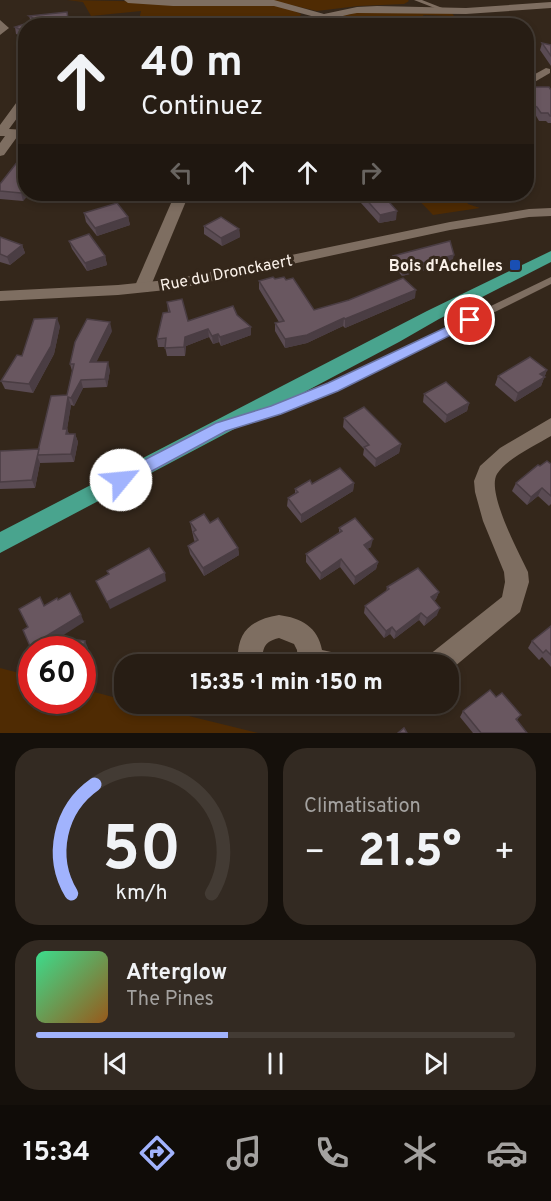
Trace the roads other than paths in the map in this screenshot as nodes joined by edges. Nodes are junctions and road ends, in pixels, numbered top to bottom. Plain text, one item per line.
1 (128, 0) edge
2 (414, 4) edge
3 (439, 5) edge
4 (551, 5) edge
5 (321, 16) junction
6 (318, 18) edge
7 (0, 23) edge
8 (0, 32) edge
9 (546, 71) dead end
10 (534, 79) edge
11 (18, 108) edge
12 (0, 132) edge
13 (18, 134) edge
14 (18, 136) edge
15 (0, 152) edge
16 (179, 201) edge
17 (551, 204) edge
18 (551, 212) edge
19 (450, 226) junction
20 (551, 256) edge
21 (551, 267) edge
22 (551, 280) edge
23 (142, 288) junction
24 (0, 296) edge
25 (393, 338) junction
26 (551, 426) edge
27 (221, 427) junction
28 (0, 543) edge
29 (249, 654) edge
30 (309, 654) edge
31 (450, 654) edge

1 - 5 street
2 - 3 street
2 - 3 street
2 - 5 street
3 - 4 street
5 - 6 street
7 - 8 street
9 - 10 street
11 - 12 street
12 - 13 street
14 - 15 street
16 - 23 street
17 - 19 street, Rue du Dronckaert
18 - 19 street, Rue du Dronckaert
19 - 23 street, Rue du Dronckaert
20 - 25 main road
21 - 25 main road
22 - 27 lane
23 - 24 street, Rue du Dronckaert
25 - 27 main road
26 - 31 street
27 - 28 main road
29 - 30 street

